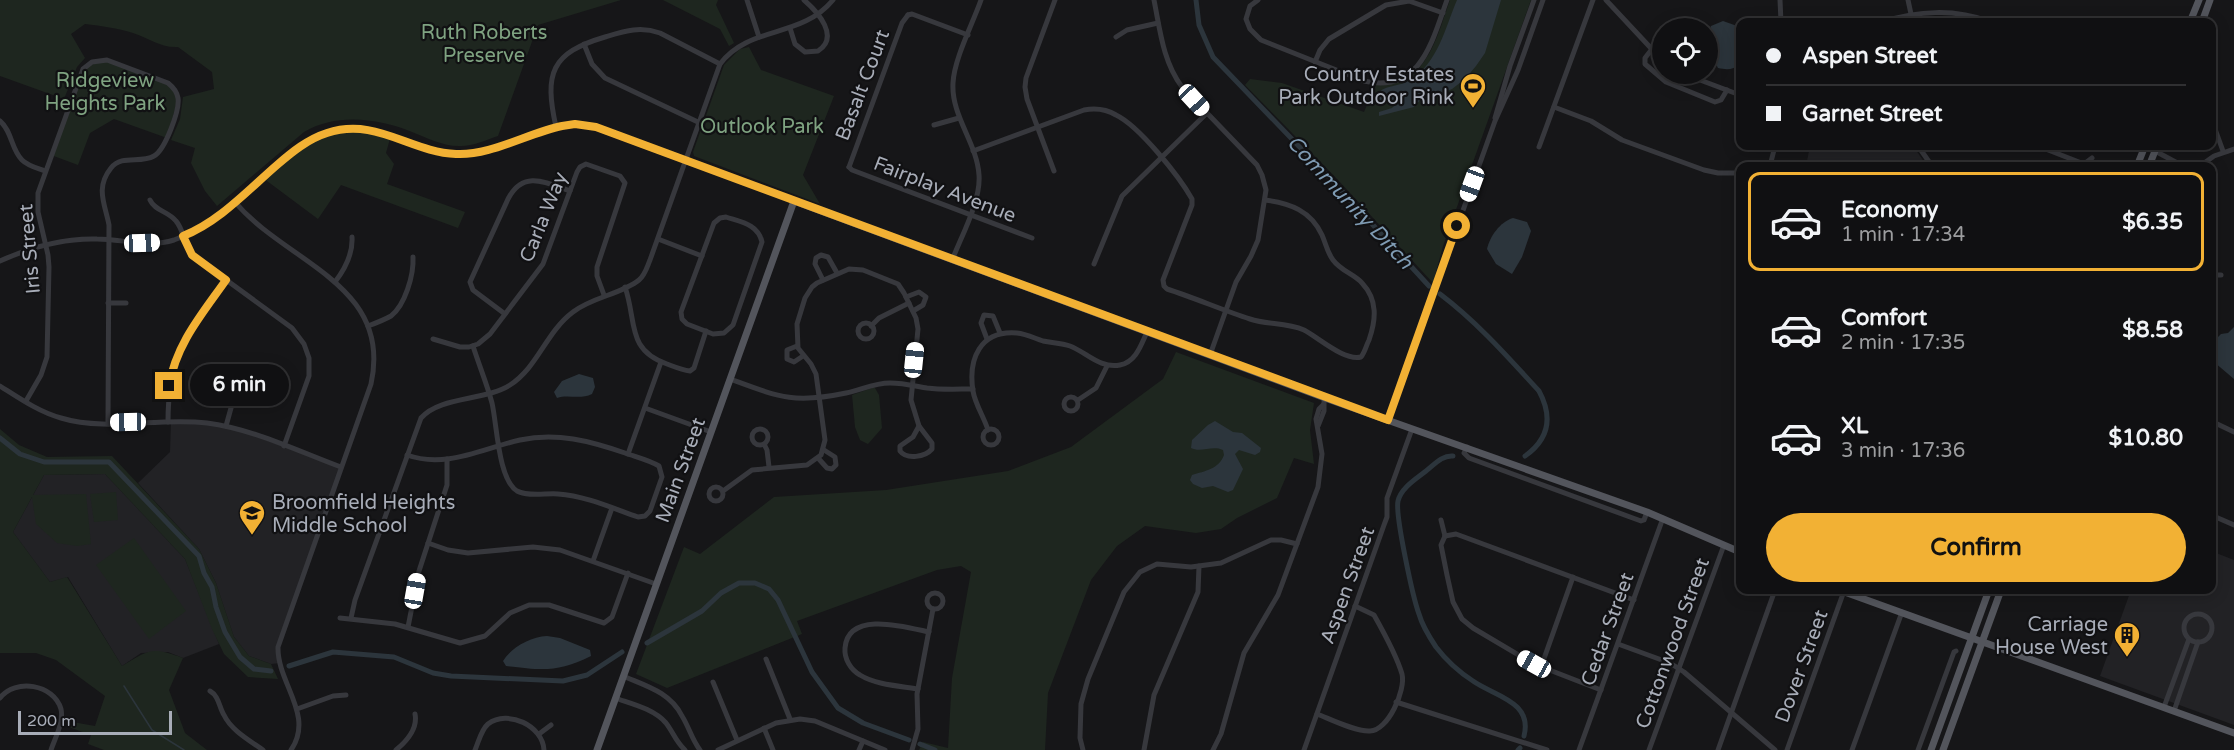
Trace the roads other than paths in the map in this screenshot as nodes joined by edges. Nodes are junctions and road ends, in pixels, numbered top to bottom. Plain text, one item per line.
1 (747, 0) edge
2 (804, 0) edge
3 (833, 0) edge
4 (981, 0) edge
5 (1056, 0) edge
6 (1154, 0) edge
7 (1258, 0) edge
8 (1447, 0) edge
9 (1534, 0) edge
10 (1543, 0) edge
11 (1593, 0) edge
12 (1606, 0) edge
13 (1780, 0) edge
14 (1908, 0) edge
15 (2199, 0) edge
16 (2210, 0) edge
17 (1443, 13) junction
18 (1911, 14) junction
19 (818, 15) junction
20 (1781, 18) edge
21 (1896, 18) edge
22 (1975, 18) edge
23 (2192, 18) edge
24 (2203, 18) edge
25 (1158, 23) junction
26 (790, 28) junction
27 (968, 35) junction
28 (759, 37) junction
29 (1116, 37) dead end
30 (584, 44) junction
31 (1652, 49) joint
32 (1315, 62) junction
33 (720, 64) junction
34 (1652, 70) edge
35 (1670, 84) edge
36 (1711, 84) edge
37 (1727, 90) junction
38 (1736, 93) edge
39 (1554, 107) junction
40 (1207, 113) junction
41 (959, 118) junction
42 (0, 121) edge
43 (1495, 121) junction
44 (700, 123) junction
45 (934, 125) dead end
46 (556, 127) junction
47 (1037, 127) junction
48 (2216, 129) dead end
49 (1539, 147) dead end
50 (2234, 149) edge
51 (2048, 150) edge
52 (2159, 150) edge
53 (972, 151) junction
54 (2223, 151) junction
55 (1161, 157) junction
56 (2092, 158) dead end
57 (686, 161) junction
58 (2077, 162) edge
59 (2087, 162) edge
60 (2177, 162) edge
61 (2206, 162) edge
62 (846, 169) joint
63 (45, 171) junction
64 (1054, 171) dead end
65 (1736, 173) edge
66 (570, 191) junction
67 (150, 200) dead end
68 (1265, 200) junction
69 (794, 201) junction
70 (235, 202) junction
71 (970, 214) junction
72 (183, 236) junction
73 (352, 237) dead end
74 (1032, 238) dead end
75 (658, 239) junction
76 (108, 240) junction
77 (46, 244) junction
78 (702, 256) junction
79 (413, 257) dead end
80 (953, 258) junction
81 (0, 261) edge
82 (1094, 264) dead end
83 (837, 273) junction
84 (2216, 275) edge
85 (2221, 275) dead end
86 (226, 280) junction
87 (823, 280) junction
88 (335, 282) junction
89 (625, 287) junction
90 (604, 295) junction
91 (908, 300) junction
92 (108, 303) junction
93 (126, 303) dead end
94 (1225, 310) junction
95 (913, 311) junction
96 (505, 315) junction
97 (368, 326) junction
98 (871, 326) dead end
99 (706, 332) junction
100 (1147, 332) junction
101 (1000, 333) junction
102 (433, 339) dead end
103 (987, 339) junction
104 (473, 346) junction
105 (797, 346) junction
106 (1210, 355) junction
107 (803, 356) junction
108 (661, 362) junction
109 (1107, 366) junction
110 (241, 372) dead end
111 (730, 379) junction
112 (0, 386) edge
113 (912, 386) junction
114 (973, 389) junction
115 (489, 394) junction
116 (819, 398) junction
117 (1078, 400) dead end
118 (26, 401) junction
119 (1324, 402) junction
120 (645, 408) junction
121 (1388, 420) junction
122 (168, 422) junction
123 (108, 423) junction
124 (2216, 423) edge
125 (226, 426) junction
126 (919, 426) junction
127 (1412, 429) junction
128 (988, 430) dead end
129 (711, 432) junction
130 (2234, 432) edge
131 (764, 444) dead end
132 (284, 446) junction
133 (499, 446) junction
134 (824, 450) junction
135 (628, 454) junction
136 (407, 455) junction
137 (818, 458) junction
138 (447, 459) junction
139 (341, 467) junction
140 (769, 467) junction
141 (723, 491) dead end
142 (612, 508) junction
143 (2216, 517) edge
144 (1663, 518) junction
145 (1441, 520) dead end
146 (2234, 525) edge
147 (1445, 536) junction
148 (428, 543) junction
149 (1297, 544) junction
150 (1724, 546) junction
151 (1736, 550) edge
152 (593, 561) junction
153 (1199, 566) junction
154 (628, 573) junction
155 (1573, 577) junction
156 (656, 584) junction
157 (1774, 594) edge
158 (1840, 594) edge
159 (1852, 594) edge
160 (1988, 594) edge
161 (2000, 594) edge
162 (1634, 600) junction
163 (1355, 606) junction
164 (933, 609) dead end
165 (1902, 612) junction
166 (340, 618) dead end
167 (351, 618) junction
168 (408, 627) junction
169 (929, 632) junction
170 (1972, 638) junction
171 (2189, 639) junction
172 (1983, 642) junction
173 (2198, 642) junction
174 (1618, 644) junction
175 (1956, 651) dead end
176 (766, 659) dead end
177 (1541, 667) junction
178 (1678, 668) junction
179 (623, 676) junction
180 (713, 682) dead end
181 (918, 689) junction
182 (1601, 690) junction
183 (210, 691) dead end
184 (346, 695) dead end
185 (0, 698) edge
186 (615, 698) junction
187 (1396, 702) junction
188 (2164, 707) junction
189 (297, 710) junction
190 (2174, 711) junction
191 (1731, 712) junction
192 (415, 714) dead end
193 (1317, 714) junction
194 (790, 719) junction
195 (550, 725) dead end
196 (764, 728) junction
197 (2234, 733) edge
198 (539, 734) junction
199 (736, 740) junction
200 (863, 741) junction
201 (51, 750) edge
202 (263, 750) edge
203 (291, 750) edge
204 (396, 750) edge
205 (475, 750) edge
206 (544, 750) edge
207 (597, 750) edge
208 (685, 750) edge
209 (700, 750) edge
210 (718, 750) edge
211 (772, 750) edge
212 (860, 750) edge
213 (885, 750) edge
214 (912, 750) edge
215 (1083, 750) edge
216 (1144, 750) edge
217 (1213, 750) edge
218 (1304, 750) edge
219 (1547, 750) edge
220 (1579, 750) edge
221 (1649, 750) edge
222 (1718, 750) edge
223 (1776, 750) edge
224 (1787, 750) edge
225 (1852, 750) edge
226 (1918, 750) edge
227 (1931, 750) edge
228 (1943, 750) edge

1 - 28 street
2 - 19 street
3 - 19 street
4 - 27 street
5 - 47 street
6 - 25 street
7 - 32 street
8 - 17 street
9 - 43 street
10 - 43 street
11 - 39 street
12 - 31 street
13 - 20 street
14 - 18 street
15 - 23 main road
16 - 24 main road
17 - 32 street
17 - 32 street
18 - 21 street
18 - 22 street
19 - 26 street
19 - 26 street
25 - 29 street
25 - 40 street
26 - 28 street
27 - 41 street
27 - 62 street, Basalt Court
28 - 33 street
30 - 33 street
30 - 44 street
30 - 46 street
31 - 34 street
33 - 44 street
35 - 37 street
36 - 37 street
37 - 38 street
39 - 49 street
39 - 65 street
40 - 55 street
40 - 68 street
41 - 45 street
41 - 53 street
42 - 63 street
43 - 121 street
44 - 57 street
46 - 57 street
46 - 70 street
47 - 53 street
47 - 55 street
47 - 64 street
48 - 54 street
50 - 54 street
51 - 58 street
52 - 60 street
53 - 71 street
54 - 61 street
55 - 82 street
55 - 94 street
56 - 59 street
57 - 69 street
57 - 75 street
62 - 71 street, Fairplay Avenue
63 - 76 street, Iris Street
63 - 77 street, Iris Street
66 - 90 street, Carla Way
66 - 96 street, Carla Way
66 - 96 street
67 - 72 street
68 - 94 street
68 - 94 street
69 - 80 main road
69 - 111 main road, Main Street
70 - 72 street
70 - 88 street
71 - 74 street, Fairplay Avenue
71 - 80 street
72 - 76 street
72 - 86 street
73 - 88 street
75 - 78 street
75 - 89 street
76 - 77 street
76 - 92 street
77 - 81 street
77 - 118 street, Iris Street
78 - 99 street
78 - 99 street
79 - 97 street
80 - 100 main road
83 - 87 street
83 - 87 street
83 - 91 street
84 - 85 street
86 - 122 street
86 - 132 street
87 - 105 street
88 - 97 street
89 - 90 street
89 - 108 street
90 - 115 street
91 - 95 street
91 - 95 street
91 - 98 street
92 - 93 street
92 - 123 street
94 - 106 street
95 - 113 street
96 - 104 street, Carla Way
97 - 139 street
99 - 108 street
100 - 106 main road
100 - 109 street
101 - 103 street
101 - 103 street
101 - 109 street
102 - 104 street
103 - 114 street
104 - 115 street
105 - 107 street
105 - 107 street
106 - 119 main road
107 - 116 street
108 - 120 street
109 - 117 street
110 - 125 street
111 - 116 street
111 - 129 main road, Main Street
112 - 118 street
113 - 114 street
113 - 116 street
113 - 126 street
114 - 128 street
115 - 133 street
115 - 136 street
116 - 134 street
118 - 123 street
119 - 121 main road
119 - 149 street
120 - 129 street
120 - 135 street
121 - 127 main road
122 - 123 street
122 - 125 street
124 - 130 street
125 - 132 street
126 - 126 street
127 - 144 main road
127 - 163 street, Aspen Street
129 - 156 main road, Main Street
131 - 140 street
132 - 139 street
133 - 135 street
133 - 138 street
133 - 142 street
134 - 137 street
134 - 137 street
135 - 142 street
136 - 138 street
136 - 167 street
137 - 140 street
138 - 148 street
139 - 189 street
140 - 141 street
142 - 152 street
143 - 146 street
144 - 150 main road
144 - 162 street, Cedar Street
145 - 147 street
147 - 155 street
147 - 177 street
148 - 152 street
148 - 168 street
149 - 153 street
149 - 217 street
150 - 151 main road
150 - 178 street, Cottonwood Street
152 - 154 street
153 - 215 street
153 - 216 street
154 - 156 street
154 - 168 street
155 - 162 street
155 - 177 street
156 - 179 main road, Main Street
157 - 191 street
158 - 224 street, Dover Street
159 - 165 main road
160 - 170 main road
161 - 172 main road
162 - 174 street, Cedar Street
163 - 187 street
163 - 193 street, Aspen Street
164 - 169 street
165 - 170 main road
165 - 225 street
166 - 167 street
167 - 168 street
169 - 181 street
169 - 181 street
170 - 172 main road
170 - 227 main road
171 - 173 street
171 - 173 street
171 - 188 street
172 - 188 main road
172 - 228 main road
173 - 190 street
174 - 178 street
174 - 182 street, Cedar Street
175 - 226 street
176 - 194 street
177 - 182 street
178 - 191 street
178 - 221 street, Cottonwood Street
179 - 186 main road, Main Street
179 - 209 street
180 - 199 street
181 - 214 street
182 - 220 street, Cedar Street
183 - 202 street
184 - 189 street
185 - 201 street
186 - 207 main road, Main Street
186 - 208 street
187 - 193 street
187 - 219 street
188 - 190 main road
189 - 203 street
190 - 197 main road
191 - 222 street
191 - 223 street
192 - 204 street
193 - 218 street, Aspen Street
194 - 196 street
194 - 200 street
195 - 198 street
196 - 199 street
196 - 211 street
198 - 205 street
198 - 206 street
199 - 210 street
200 - 212 street
200 - 213 street

